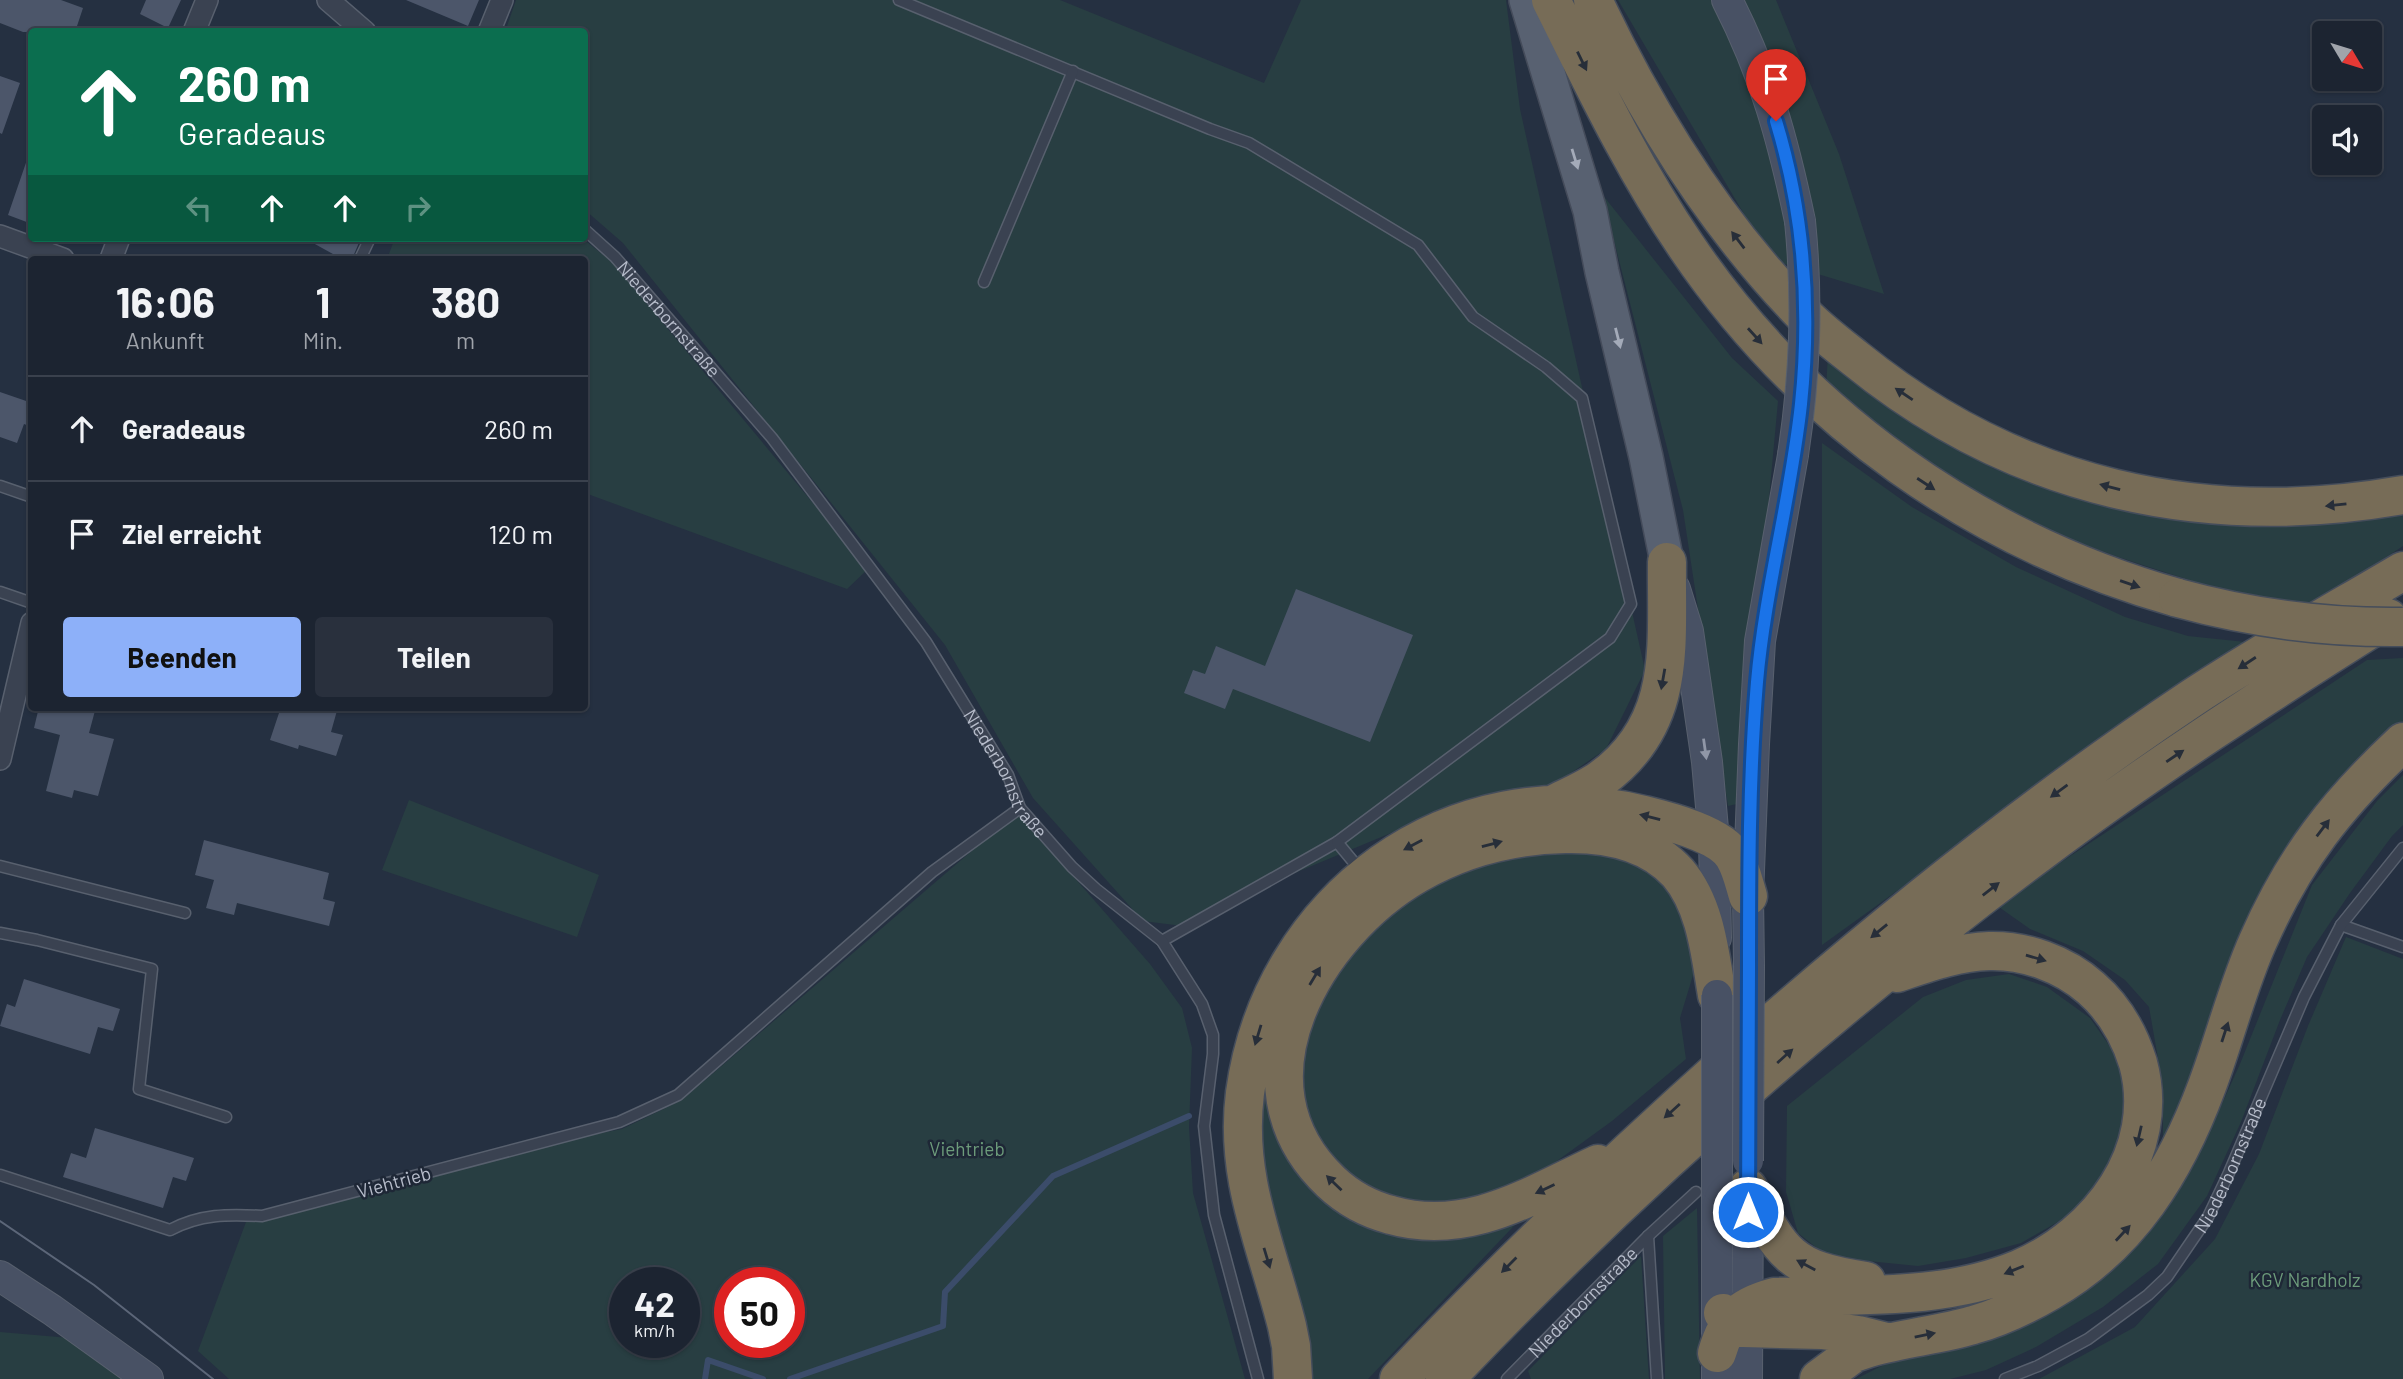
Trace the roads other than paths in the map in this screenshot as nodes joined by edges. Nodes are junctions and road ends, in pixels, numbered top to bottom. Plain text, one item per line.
1 (207, 0) edge
2 (328, 0) edge
3 (502, 0) edge
4 (899, 0) edge
5 (1526, 0) edge
6 (1551, 0) edge
7 (1592, 0) edge
8 (1727, 0) edge
9 (196, 28) edge
10 (360, 28) edge
11 (491, 28) edge
12 (1073, 71) junction
13 (588, 233) edge
14 (0, 236) edge
15 (55, 256) edge
16 (984, 282) dead end
17 (0, 486) edge
18 (2403, 495) edge
19 (28, 496) edge
20 (1667, 562) junction
21 (2403, 571) edge
22 (0, 592) edge
23 (28, 602) edge
24 (2403, 608) edge
25 (2403, 627) edge
26 (28, 639) edge
27 (2403, 742) edge
28 (1, 746) edge
29 (1549, 806) junction
30 (1020, 808) junction
31 (1714, 840) junction
32 (1337, 842) junction
33 (2403, 848) edge
34 (1356, 865) dead end
35 (0, 866) edge
36 (1748, 896) junction
37 (185, 913) dead end
38 (2340, 925) junction
39 (0, 933) edge
40 (1162, 941) junction
41 (2403, 947) edge
42 (1875, 981) junction
43 (1717, 995) junction
44 (226, 1116) dead end
45 (1629, 1150) junction
46 (0, 1175) edge
47 (1728, 1182) junction
48 (1648, 1236) junction
49 (0, 1276) edge
50 (1919, 1291) junction
51 (1730, 1331) edge
52 (1888, 1342) junction
53 (148, 1379) edge
54 (1258, 1379) edge
55 (1293, 1379) edge
56 (1399, 1379) edge
57 (1445, 1379) edge
58 (1507, 1379) edge
59 (1657, 1379) edge
60 (1747, 1379) edge
61 (1819, 1379) edge
62 (2005, 1379) edge

1 - 9 street
2 - 10 street
3 - 11 street
4 - 12 lane
5 -> 20 main road
6 -> 25 highway, bridge
18 -> 7 highway
8 - 36 main road, bridge
12 - 16 lane
12 - 32 lane
13 - 30 lane, Niederbornstraße
14 - 15 street
17 - 19 lane
20 -> 29 highway
20 -> 31 main road
21 -> 45 highway
22 - 23 lane
42 -> 24 highway
26 - 28 street
52 -> 27 highway
31 -> 29 highway
29 -> 55 highway
30 - 40 lane, Niederbornstraße
30 - 46 lane, Viehtrieb
31 - 36 highway
31 - 43 main road
32 - 34 lane
32 - 40 lane
33 - 38 lane, Niederbornstraße
35 - 37 lane
36 - 47 main road, bridge
38 - 41 lane
38 - 62 lane, Niederbornstraße
39 - 44 lane
40 - 54 lane, Niederbornstraße
42 -> 50 highway
57 -> 42 highway
45 -> 43 highway
43 - 47 main road, bridge
45 -> 56 highway
47 - 48 lane
50 -> 47 highway
47 - 51 main road
48 - 58 lane, Niederbornstraße
48 - 59 lane, Niederbornstraße
49 - 53 main road
50 - 51 highway
51 - 52 highway
51 - 60 main road
52 - 61 highway

